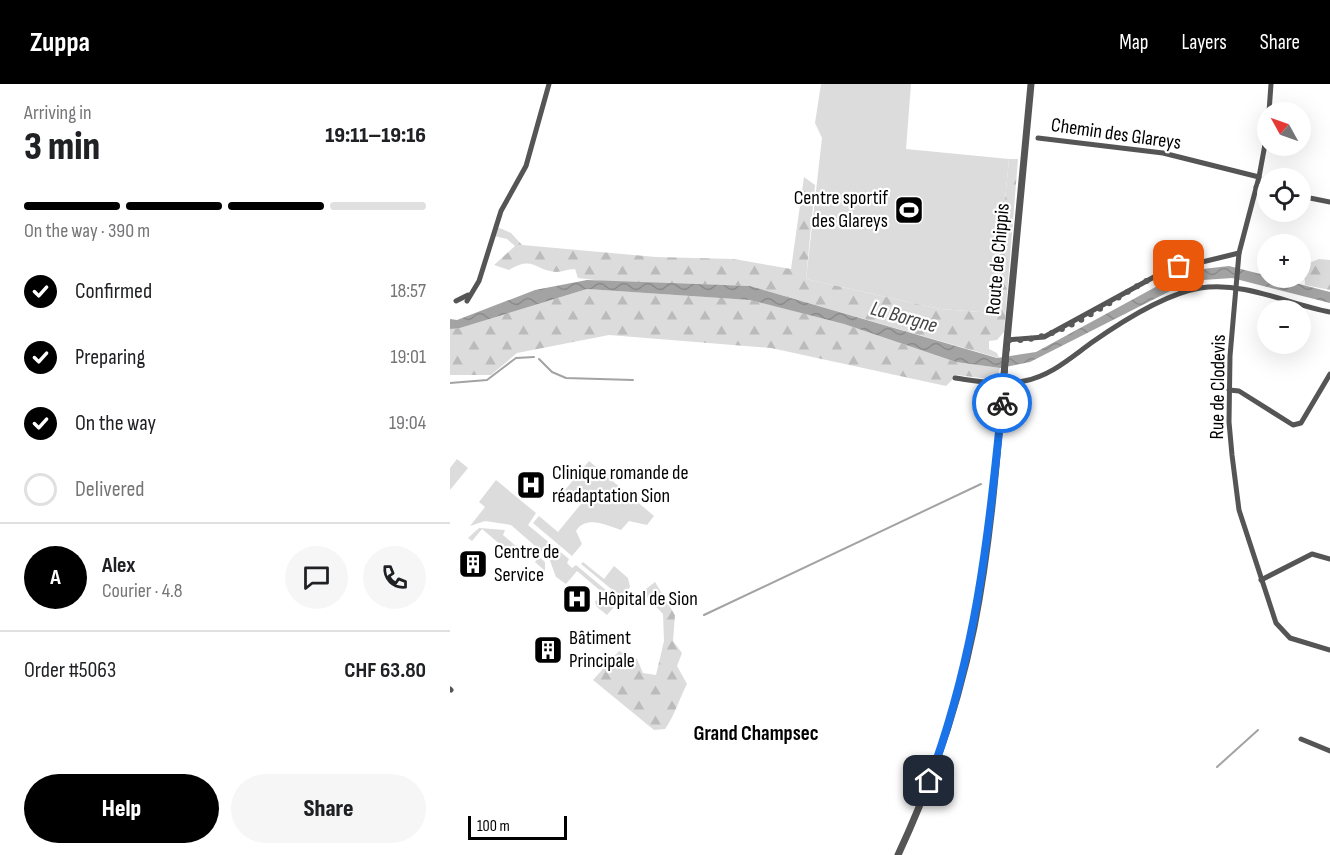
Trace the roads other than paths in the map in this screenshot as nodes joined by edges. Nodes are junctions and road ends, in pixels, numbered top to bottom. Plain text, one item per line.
1 (549, 84) edge
2 (1031, 84) edge
3 (1271, 84) edge
4 (1270, 102) edge
5 (1038, 138) dead end
6 (1257, 176) edge
7 (1257, 184) edge
8 (1256, 187) joint
9 (1311, 198) edge
10 (1330, 202) edge
11 (1239, 253) junction
12 (1237, 288) junction
13 (456, 301) dead end
14 (1330, 312) edge
15 (1008, 340) junction
16 (1330, 374) edge
17 (955, 378) dead end
18 (1229, 390) junction
19 (1330, 559) edge
20 (1261, 579) junction
21 (1330, 650) edge
22 (1300, 739) dead end
23 (1330, 751) edge
24 (897, 855) edge

1 - 13 street
2 - 15 street, Route de Chippis
3 - 4 street
5 - 6 street, Chemin des Glareys
7 - 8 street, Rue de Clodevis
8 - 11 street, Rue de Clodevis
9 - 10 street
11 - 12 street, Rue de Clodevis
11 - 15 street
12 - 14 street
12 - 17 street
12 - 18 street, Rue de Clodevis
15 - 24 street, Route de Chippis
16 - 18 street
18 - 20 street, Rue de Clodevis
19 - 20 street
20 - 21 street, Rue de Clodevis
22 - 23 street

